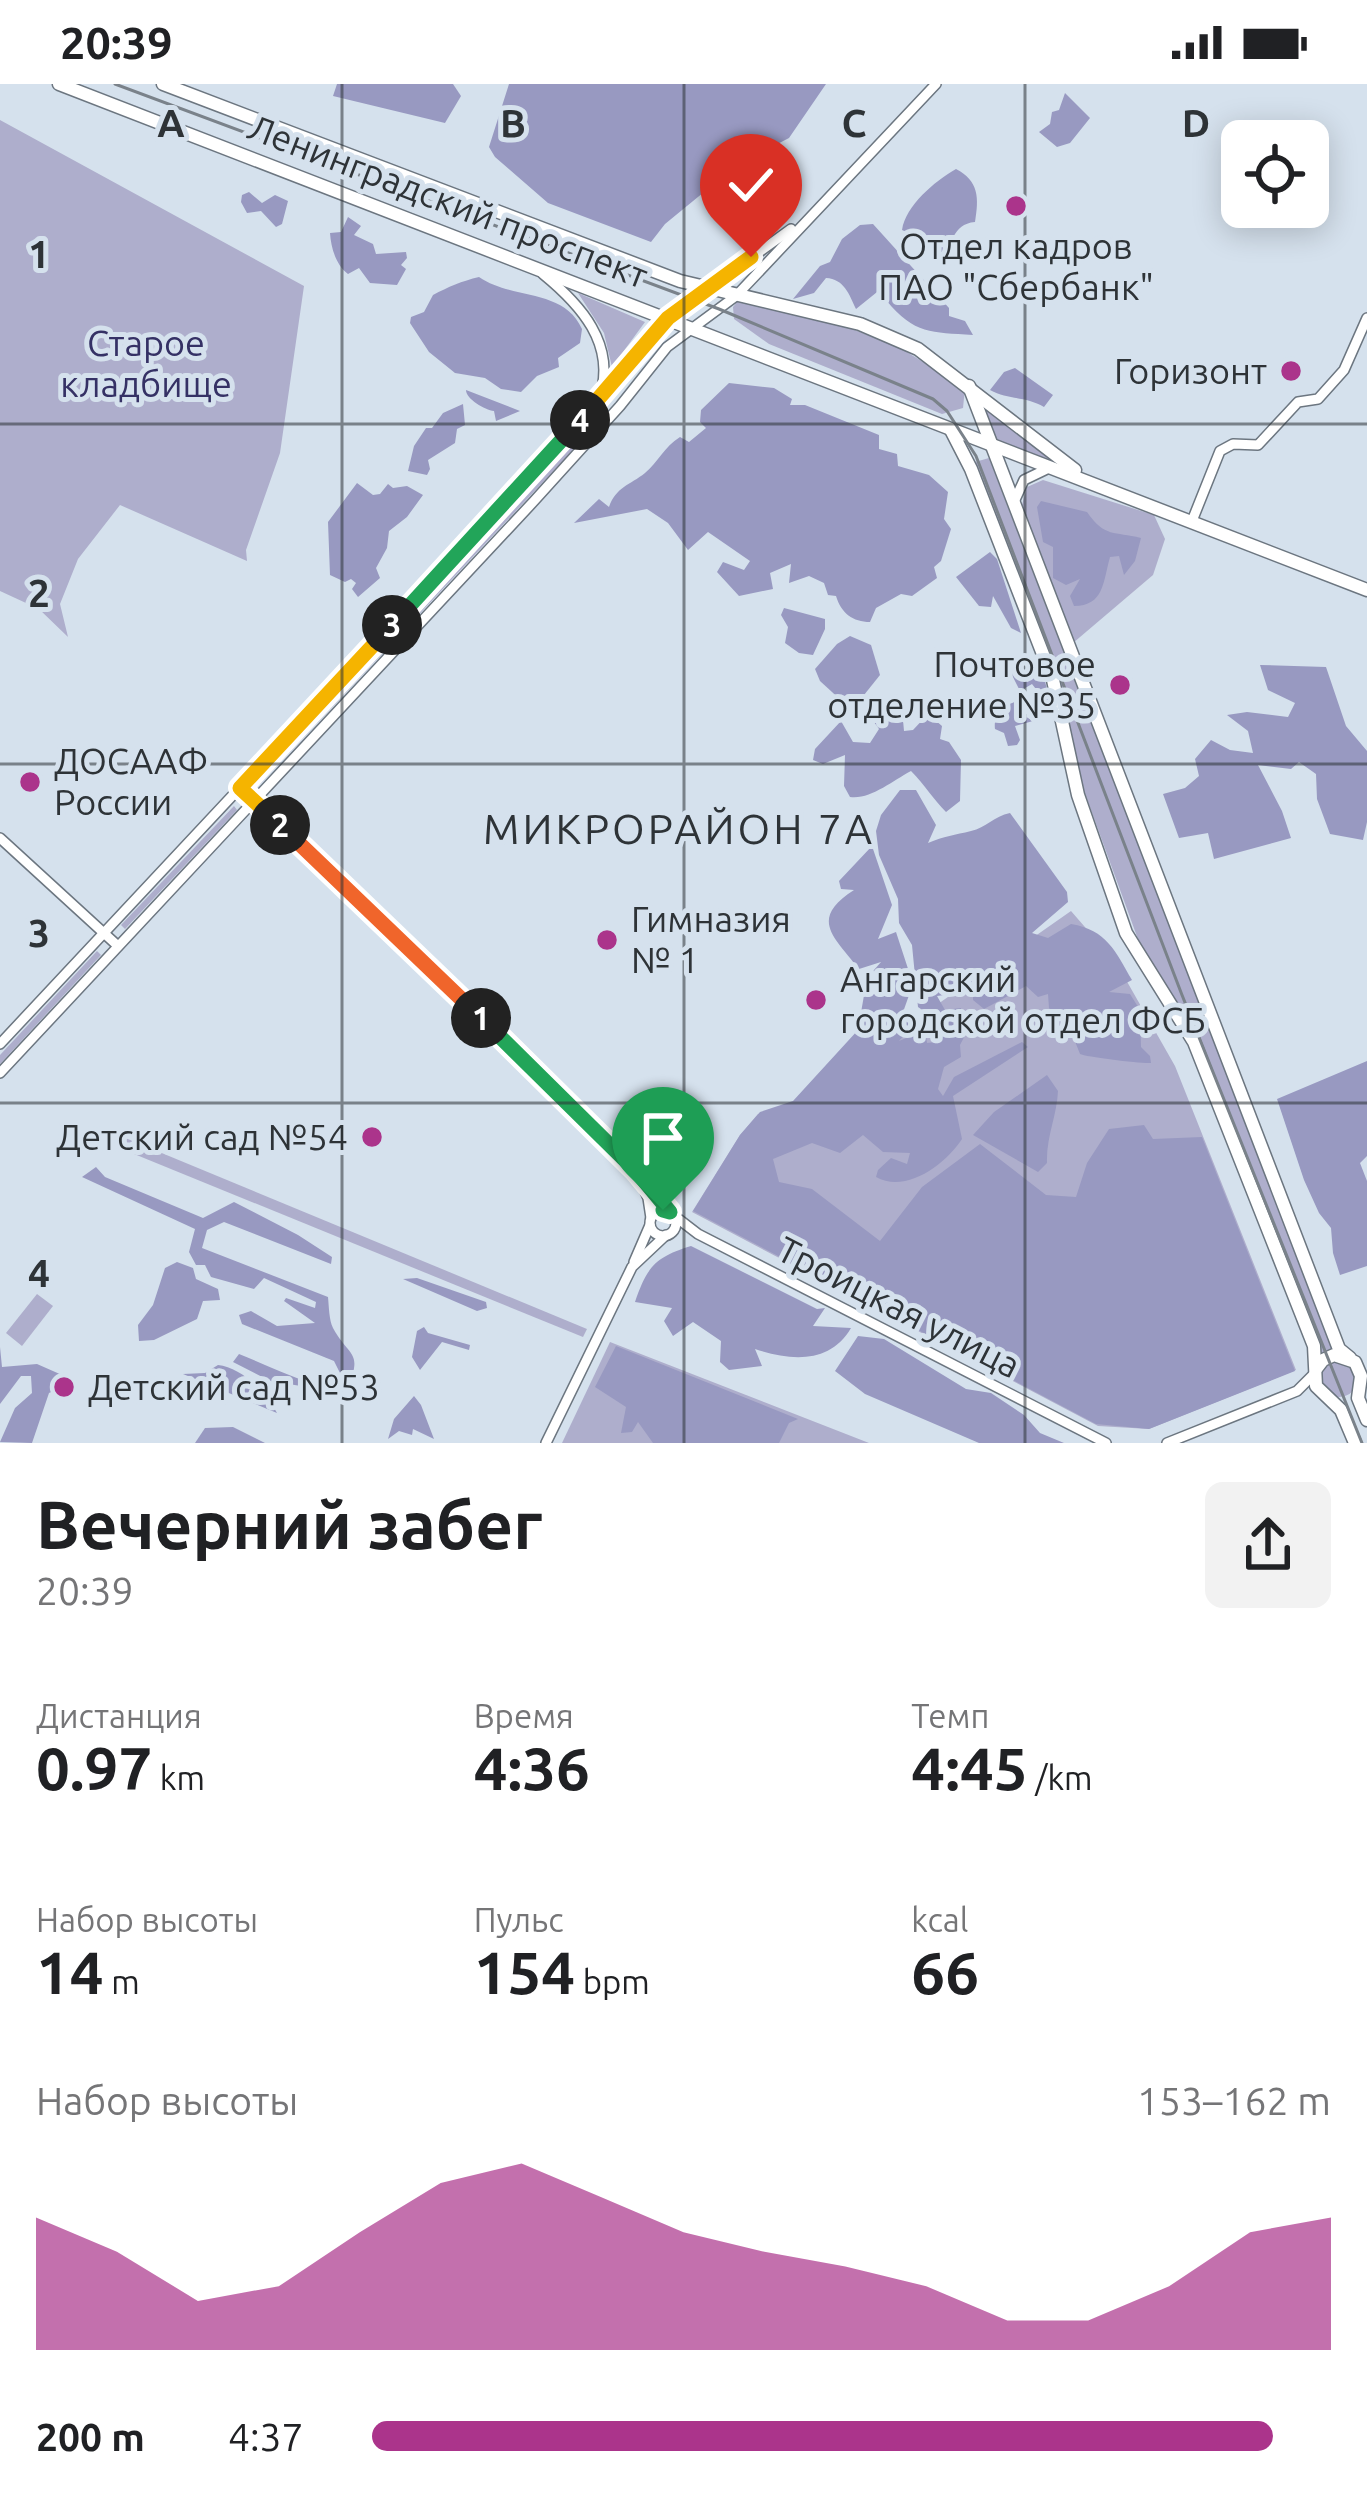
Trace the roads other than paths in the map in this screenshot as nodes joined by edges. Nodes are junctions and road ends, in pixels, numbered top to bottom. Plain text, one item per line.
1 (58, 84) edge
2 (163, 84) edge
3 (936, 84) edge
4 (810, 216) junction
5 (534, 267) junction
6 (707, 287) junction
7 (736, 296) junction
8 (668, 318) junction
9 (1367, 318) edge
10 (694, 328) junction
11 (969, 386) junction
12 (599, 399) junction
13 (583, 418) junction
14 (951, 430) junction
15 (597, 432) junction
16 (989, 446) junction
17 (1051, 467) junction
18 (1085, 478) junction
19 (1012, 507) junction
20 (1192, 521) junction
21 (1367, 590) edge
22 (240, 788) junction
23 (254, 800) junction
24 (0, 838) edge
25 (104, 934) junction
26 (118, 946) junction
27 (0, 1044) edge
28 (0, 1072) edge
29 (636, 1171) junction
30 (671, 1213) junction
31 (651, 1221) junction
32 (668, 1234) junction
33 (698, 1234) junction
34 (632, 1267) junction
35 (1345, 1356) junction
36 (1315, 1372) junction
37 (1363, 1379) edge
38 (1297, 1391) junction
39 (1325, 1397) junction
40 (1367, 1420) edge
41 (546, 1443) edge
42 (1106, 1443) edge
43 (1166, 1443) edge
44 (1355, 1443) edge

1 - 5 main road, Ленинградский проспект
2 - 6 main road, Ленинградский проспект
3 - 4 street
4 - 6 street
4 - 7 street
5 - 8 main road, Ленинградский проспект
5 - 12 street
6 - 7 main road, Ленинградский проспект
6 - 8 street
7 - 10 street
7 - 11 main road, Ленинградский проспект
8 - 10 main road, Ленинградский проспект
8 - 12 street
9 - 20 street
10 - 14 main road, Ленинградский проспект
10 - 15 street
11 - 16 main road
11 - 18 main road, Ленинградский проспект
12 - 13 street
13 - 15 street
13 - 22 street
14 - 16 main road, Ленинградский проспект
14 - 36 main road
15 - 23 street
16 - 17 main road, Ленинградский проспект
16 - 19 main road
17 - 18 main road, Ленинградский проспект
17 - 19 street
18 - 20 main road, Ленинградский проспект
19 - 35 main road
20 - 21 main road, Ленинградский проспект
22 - 23 street, Троицкая улица
22 - 25 street
23 - 26 street
23 - 29 street, Троицкая улица
24 - 25 street
25 - 26 street
25 - 27 street
26 - 28 street
29 - 30 street, Троицкая улица
29 - 31 street
30 - 31 street
30 - 32 street
30 - 33 street, Троицкая улица
31 - 32 street
31 - 34 street
32 - 33 street
32 - 34 street
33 - 42 street, Троицкая улица
34 - 41 street
35 - 36 main road
35 - 37 main road
36 - 38 street
36 - 39 main road
37 - 39 main road
37 - 40 main road
38 - 39 street
38 - 43 street
39 - 44 main road

